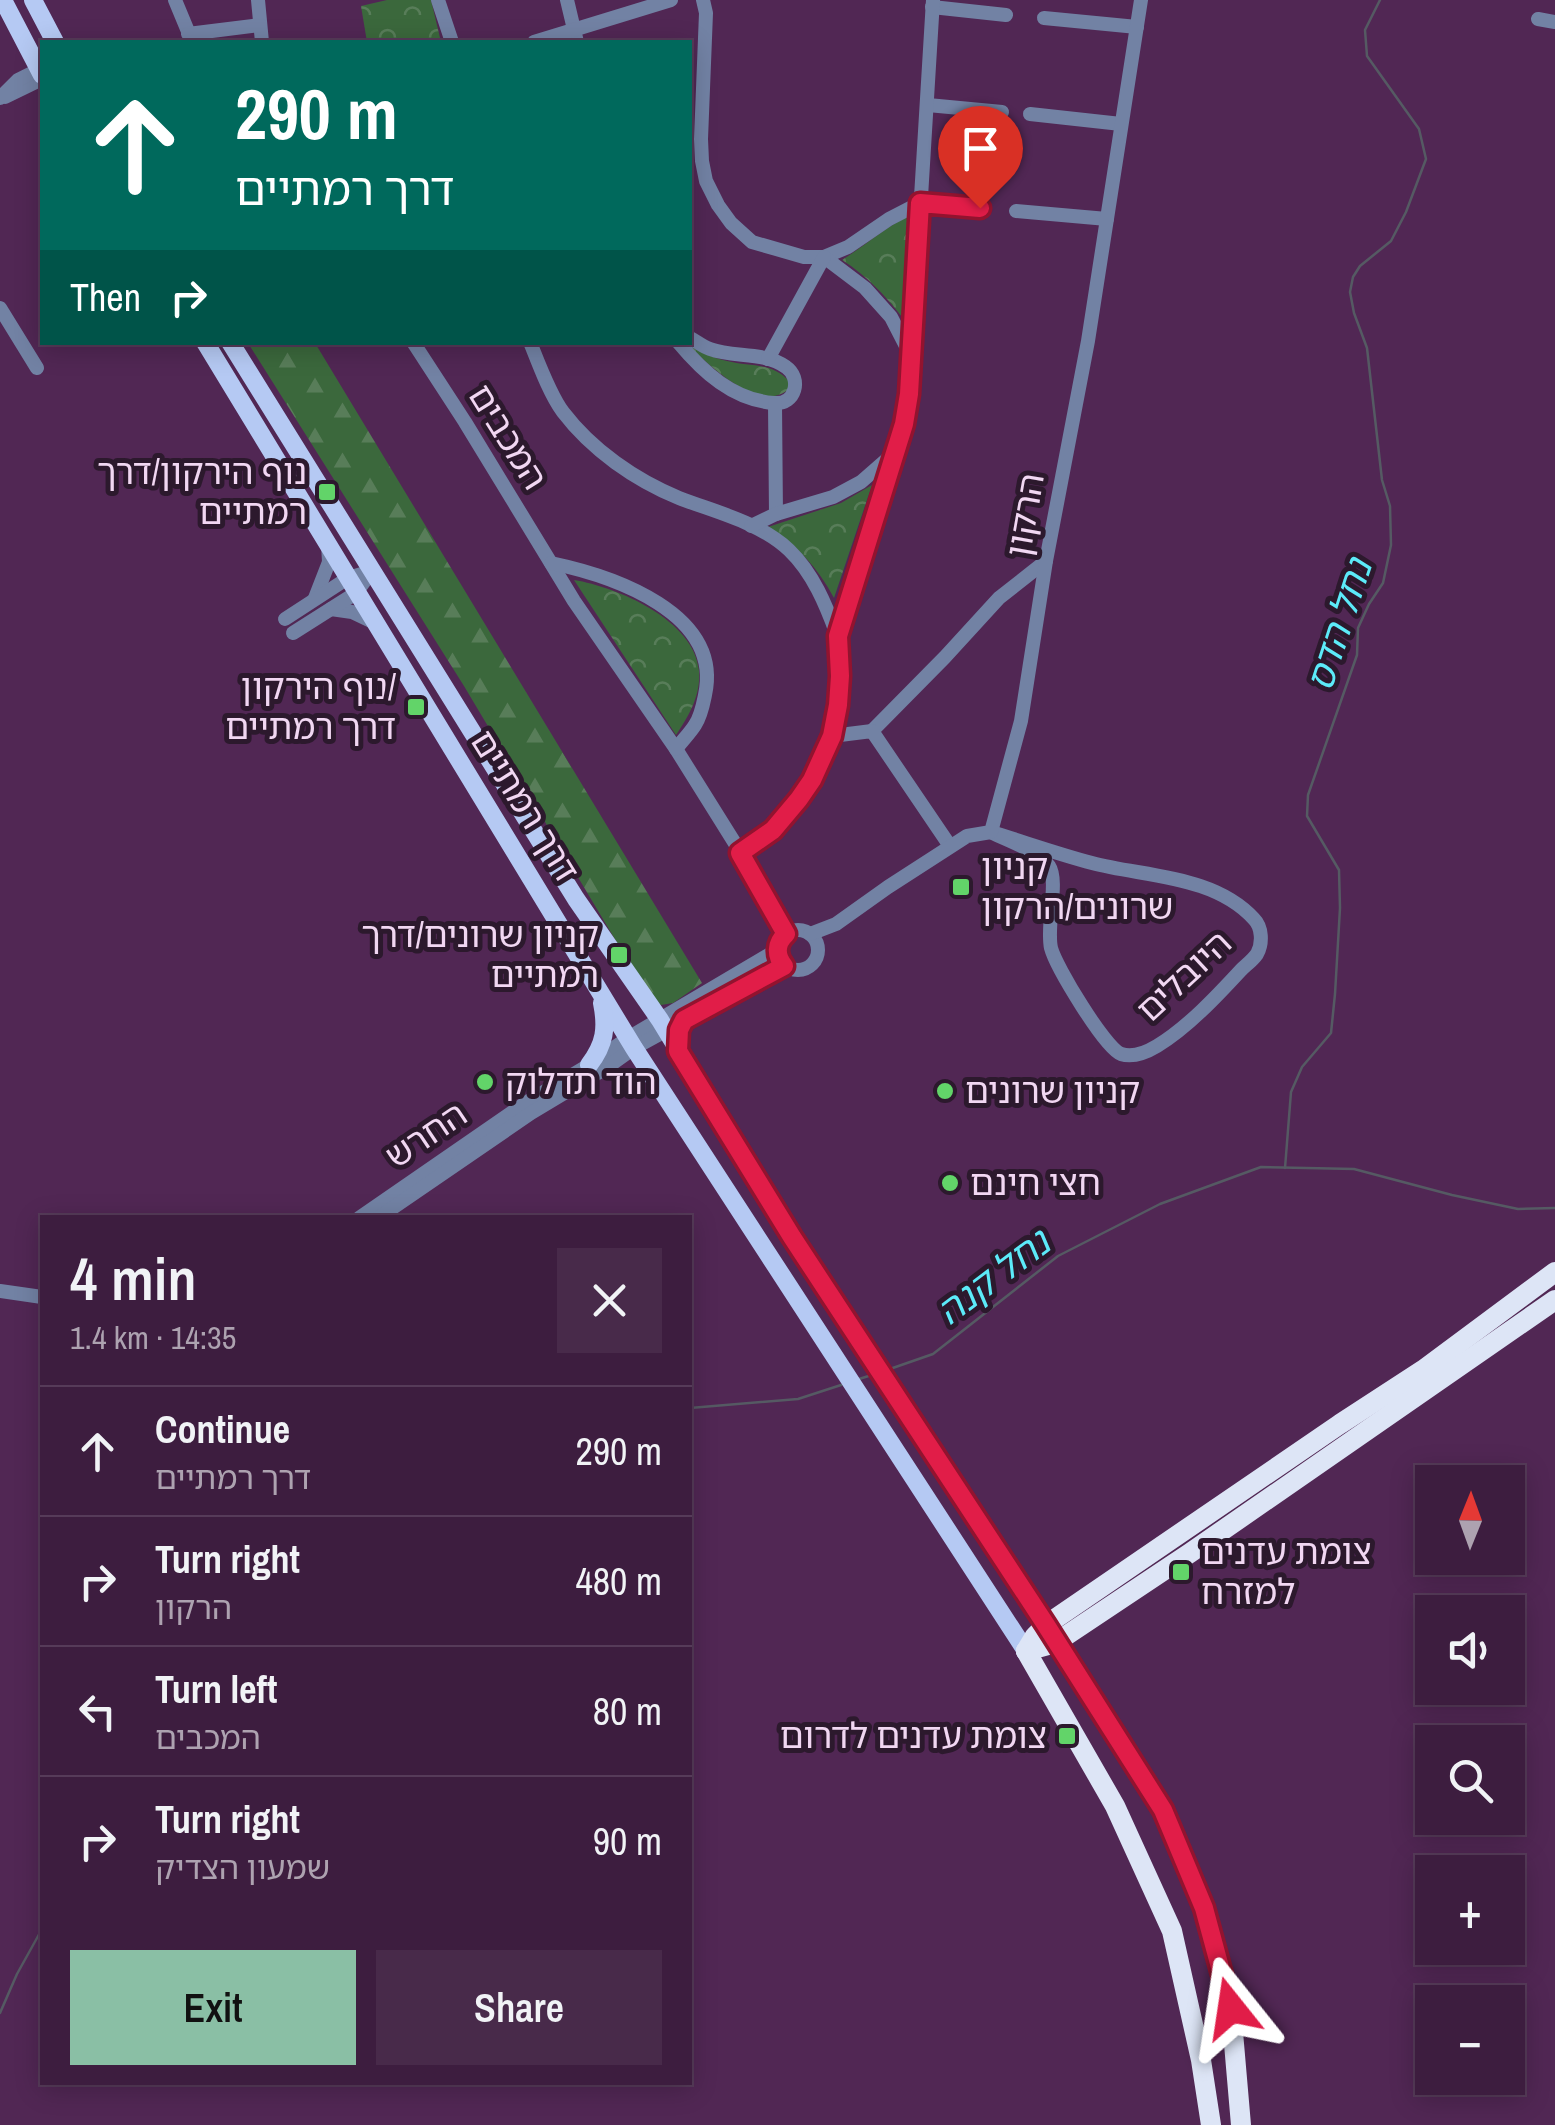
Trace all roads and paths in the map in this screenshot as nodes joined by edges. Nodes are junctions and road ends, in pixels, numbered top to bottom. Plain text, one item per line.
1 (3, 0) edge
2 (34, 0) edge
3 (175, 0) edge
4 (258, 0) edge
5 (438, 0) edge
6 (567, 0) edge
7 (671, 0) edge
8 (704, 0) edge
9 (1140, 0) edge
10 (932, 4) edge
11 (1006, 14) dead end
12 (1044, 18) dead end
13 (1538, 19) dead end
14 (1555, 22) edge
15 (260, 25) junction
16 (1136, 27) junction
17 (576, 36) edge
18 (191, 38) edge
19 (55, 40) edge
20 (262, 40) edge
21 (451, 40) edge
22 (548, 40) edge
23 (40, 68) edge
24 (40, 73) edge
25 (0, 99) edge
26 (928, 105) junction
27 (1002, 112) dead end
28 (1030, 114) dead end
29 (1121, 124) junction
30 (920, 203) junction
31 (980, 208) dead end
32 (1016, 211) dead end
33 (1107, 219) junction
34 (824, 257) junction
35 (0, 308) edge
36 (692, 339) edge
37 (207, 345) edge
38 (232, 345) edge
39 (415, 345) edge
40 (531, 345) edge
41 (680, 345) edge
42 (911, 355) junction
43 (768, 359) junction
44 (37, 368) dead end
45 (776, 404) junction
46 (894, 454) junction
47 (776, 514) junction
48 (751, 526) junction
49 (328, 544) junction
50 (1046, 562) junction
51 (551, 563) junction
52 (372, 572) junction
53 (352, 585) junction
54 (315, 598) junction
55 (330, 609) junction
56 (285, 619) dead end
57 (373, 622) junction
58 (293, 633) dead end
59 (838, 636) junction
60 (872, 731) junction
61 (832, 736) junction
62 (676, 749) junction
63 (991, 832) junction
64 (950, 846) junction
65 (740, 853) junction
66 (786, 934) junction
67 (814, 939) junction
68 (777, 950) junction
69 (784, 966) junction
70 (598, 988) junction
71 (667, 1018) junction
72 (631, 1043) junction
73 (589, 1065) junction
74 (364, 1215) edge
75 (382, 1215) edge
76 (1555, 1272) edge
77 (0, 1291) edge
78 (40, 1297) edge
79 (1555, 1300) edge
80 (1100, 1611) junction
81 (1045, 1626) junction
82 (1026, 1651) junction
83 (1085, 1686) junction
84 (1211, 2125) edge
85 (1241, 2125) edge

1 - 23 main road
2 - 19 main road
3 - 18 street
4 - 15 street
5 - 21 street
6 - 17 street
7 - 17 street
8 - 34 street
9 - 16 street, הרקון
10 - 11 street
10 - 26 street
12 - 16 street
13 - 14 street
15 - 18 street
15 - 20 street
16 - 29 street, הרקון
17 - 22 street
24 - 25 street
26 - 27 street
26 - 30 street
28 - 29 street
29 - 33 street, הרקון
30 - 31 street
30 - 34 street
30 - 42 street
32 - 33 street
33 - 50 street, הרקון
34 - 42 street
34 - 43 street
35 - 44 street
36 - 43 street
37 - 49 main road, דרך רמתיים
38 - 52 main road, דרך רמתיים
39 - 51 street, המכבים
40 - 48 street
41 - 45 street
42 - 46 street
43 - 45 street
45 - 47 street
46 - 47 street
46 - 59 street
47 - 48 street
48 - 59 street
49 - 53 main road, דרך רמתיים
49 - 54 street
50 - 60 street
50 - 63 street, הרקון
51 - 62 street, המכבים
51 - 62 street
52 - 53 street
52 - 71 main road, דרך רמתיים
53 - 54 street
53 - 55 street
53 - 57 main road, דרך רמתיים
54 - 56 street
55 - 57 street
55 - 58 street
57 - 70 main road, דרך רמתיים
59 - 61 street
60 - 61 street
60 - 64 street
61 - 65 street
62 - 65 street, המכבים
63 - 63 street, היובלים
63 - 64 street
64 - 67 street
65 - 66 street, המכבים
66 - 67 street
66 - 68 street
67 - 69 street
68 - 69 street
68 - 71 street
69 - 71 street
70 - 72 main road, דרך רמתיים
70 - 73 main road
71 - 72 street
71 - 81 main road
72 - 73 street, החרש
72 - 75 street, החרש
72 - 82 main road, דרך רמתיים
73 - 74 street, החרש
76 - 81 highway
77 - 78 street
79 - 80 highway
80 - 81 highway
80 - 83 highway
81 - 82 highway
81 - 83 highway
82 - 84 highway
83 - 85 highway

